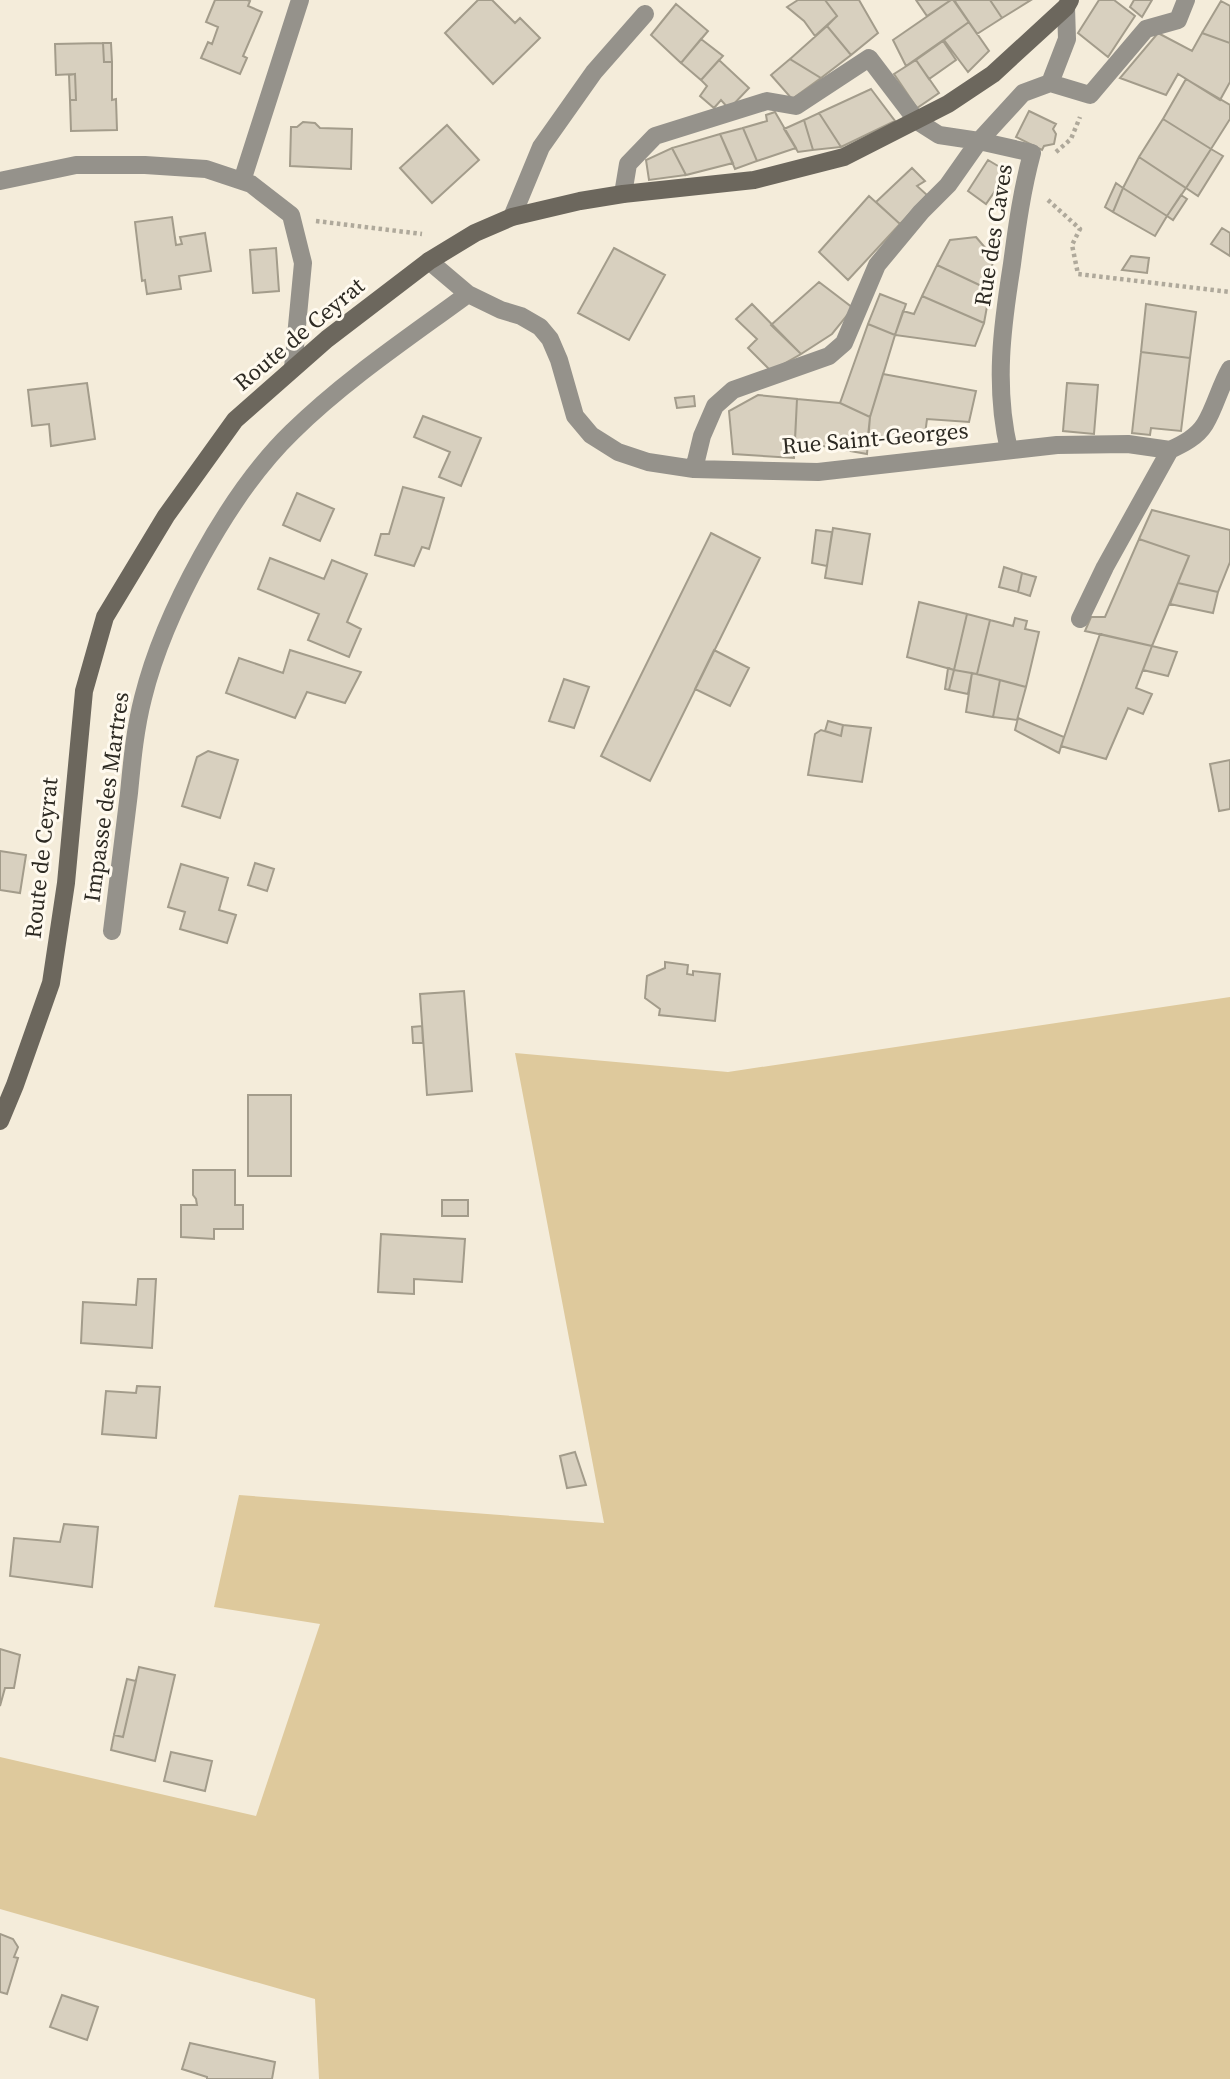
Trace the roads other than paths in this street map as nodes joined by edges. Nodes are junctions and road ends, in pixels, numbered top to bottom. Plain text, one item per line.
1 (300, 0) edge
2 (1186, 0) edge
3 (1068, 3) edge
4 (645, 14) dead end
5 (1051, 83) junction
6 (917, 121) junction
7 (979, 141) junction
8 (0, 181) edge
9 (242, 181) junction
10 (623, 194) junction
11 (512, 217) junction
12 (429, 261) junction
13 (468, 294) junction
14 (293, 368) junction
15 (1230, 369) edge
16 (1009, 450) junction
17 (1170, 450) junction
18 (694, 469) junction
19 (1080, 619) dead end
20 (112, 930) dead end
21 (0, 1121) edge

1 - 9 street
2 - 5 street
3 - 5 street
3 - 6 street, Route de Ceyrat
4 - 11 street
5 - 7 street
6 - 7 street, Rue des Caves
6 - 10 street, Route de Ceyrat
6 - 10 street, Rue des Caves
7 - 16 street, Rue des Caves
7 - 18 street
8 - 9 street
9 - 14 street
10 - 11 street, Route de Ceyrat
11 - 12 street, Route de Ceyrat
12 - 13 street, Rue Saint-Georges
12 - 14 street, Route de Ceyrat
13 - 18 street, Rue Saint-Georges
13 - 20 street, Impasse des Martres
14 - 21 street, Route de Ceyrat
15 - 17 street
16 - 17 street, Rue Saint-Georges
16 - 18 street, Rue Saint-Georges
17 - 19 street

